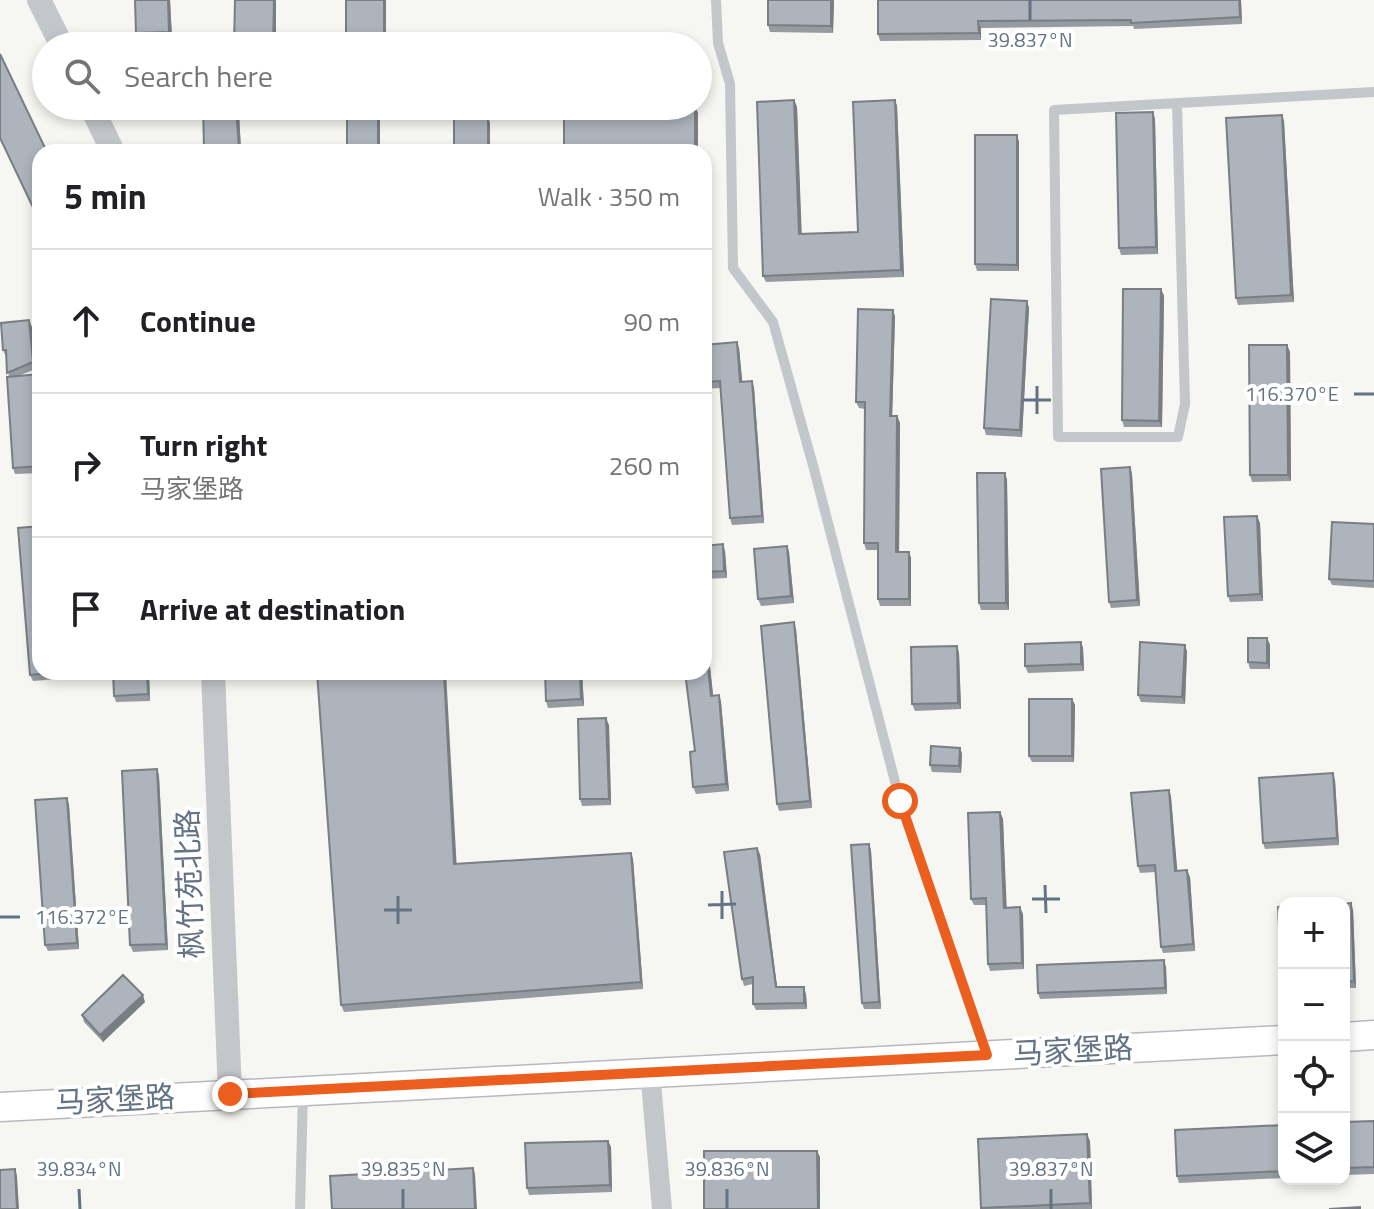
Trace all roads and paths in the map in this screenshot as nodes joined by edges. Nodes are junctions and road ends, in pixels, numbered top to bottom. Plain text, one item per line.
1 (39, 0) edge
2 (716, 0) edge
3 (55, 32) edge
4 (1374, 92) edge
5 (1177, 104) junction
6 (98, 120) edge
7 (109, 144) edge
8 (213, 680) edge
9 (1374, 1035) edge
10 (1350, 1037) edge
11 (1278, 1040) edge
12 (987, 1055) junction
13 (650, 1071) junction
14 (303, 1090) junction
15 (230, 1094) junction
16 (0, 1107) edge
17 (300, 1209) edge
18 (662, 1209) edge

1 - 3 street
2 - 12 lane
4 - 5 lane
5 - 5 lane
6 - 7 street
8 - 15 street, 枫竹苑北路
9 - 10 main road
11 - 12 main road, 马家堡路
12 - 13 main road, 马家堡路
13 - 14 main road, 马家堡路
13 - 18 street
14 - 15 main road, 马家堡路
14 - 17 lane
15 - 16 main road, 马家堡路

